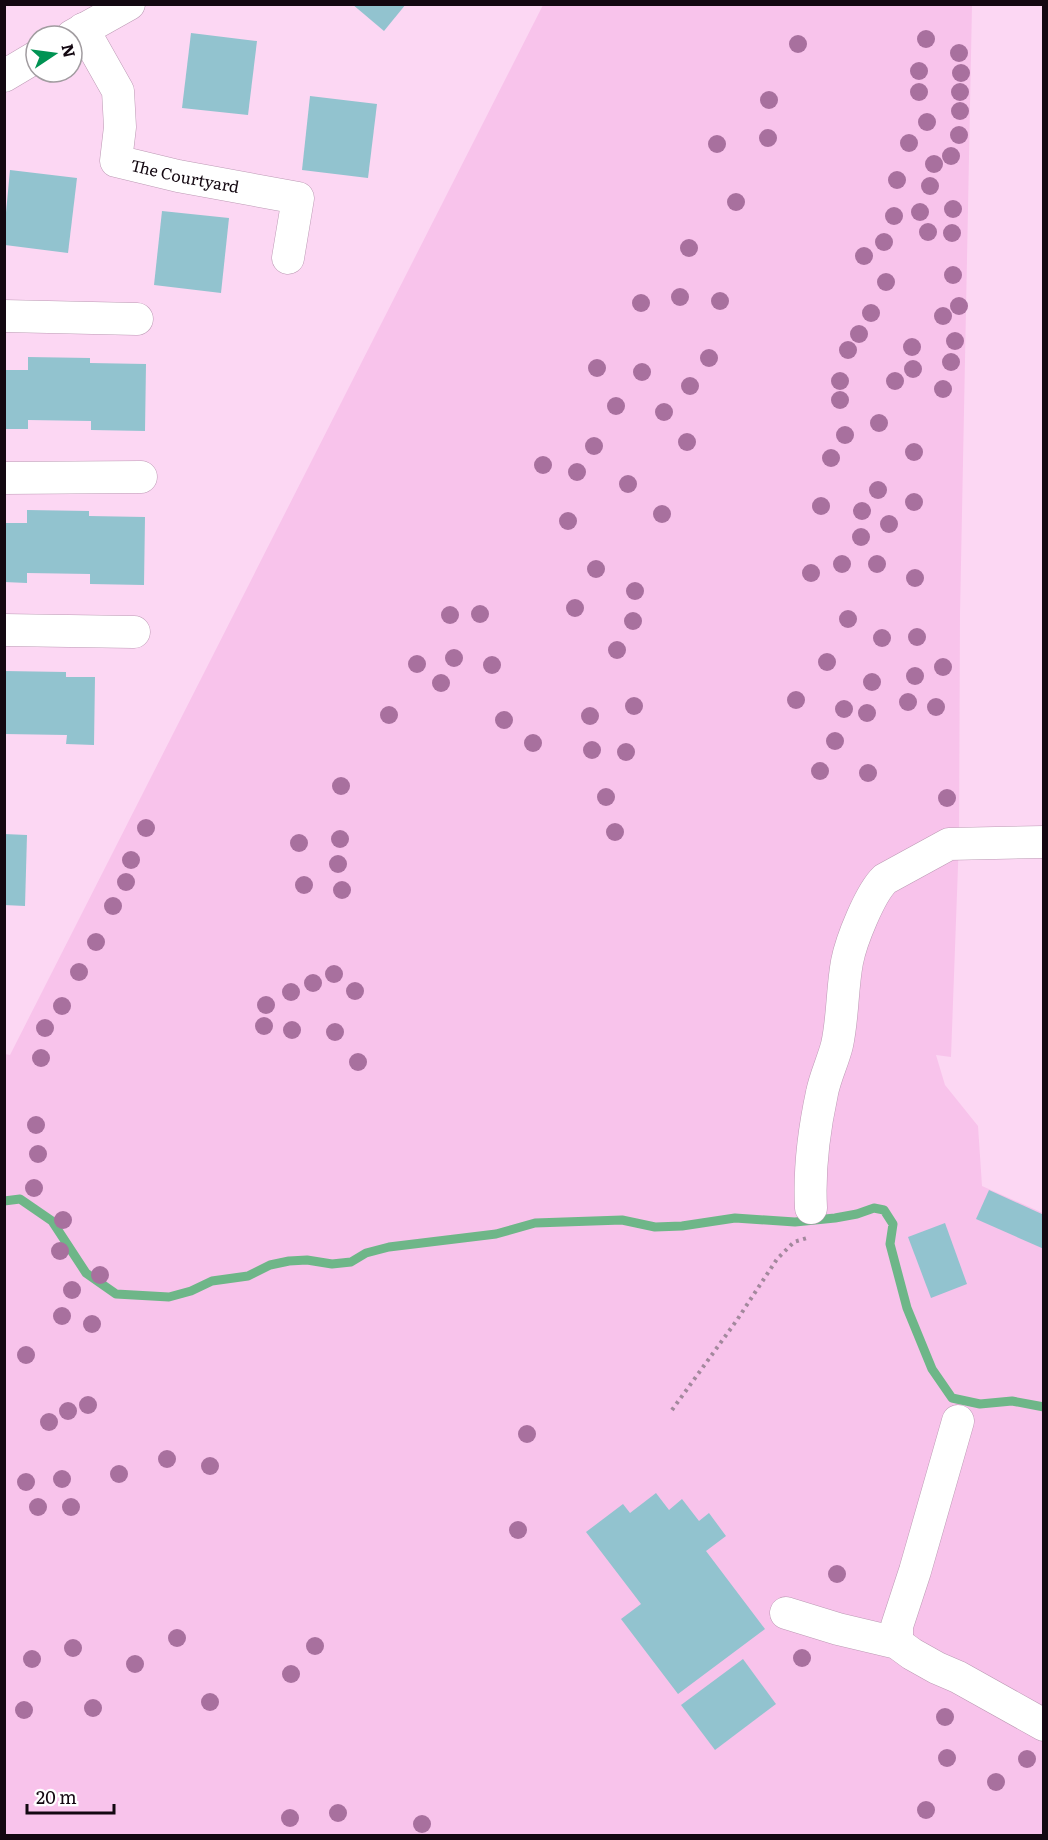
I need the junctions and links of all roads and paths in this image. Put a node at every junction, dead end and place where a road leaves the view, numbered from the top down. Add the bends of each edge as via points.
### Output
1 (129, 4) edge
2 (84, 29) edge
3 (84, 43) edge
4 (24, 64) edge
5 (4, 76) edge
6 (288, 258) dead end
7 (4, 316) edge
8 (137, 319) dead end
9 (141, 477) dead end
10 (4, 478) edge
11 (4, 630) edge
12 (134, 632) dead end
13 (1044, 842) edge
14 (811, 1222) joint
15 (672, 1410) dead end
16 (958, 1421) dead end
17 (786, 1613) dead end
18 (897, 1643) junction
19 (1044, 1725) edge

1 - 2 street
3 - 6 street, The Courtyard via 118,91 120,127 116,161 298,198
4 - 5 street
7 - 8 street
9 - 10 street
11 - 12 street
13 - 14 street via 949,844 876,887 847,960 837,1044 820,1102 810,1184
14 - 15 path via 777,1259
16 - 18 street via 897,1626
17 - 18 street
18 - 19 street

